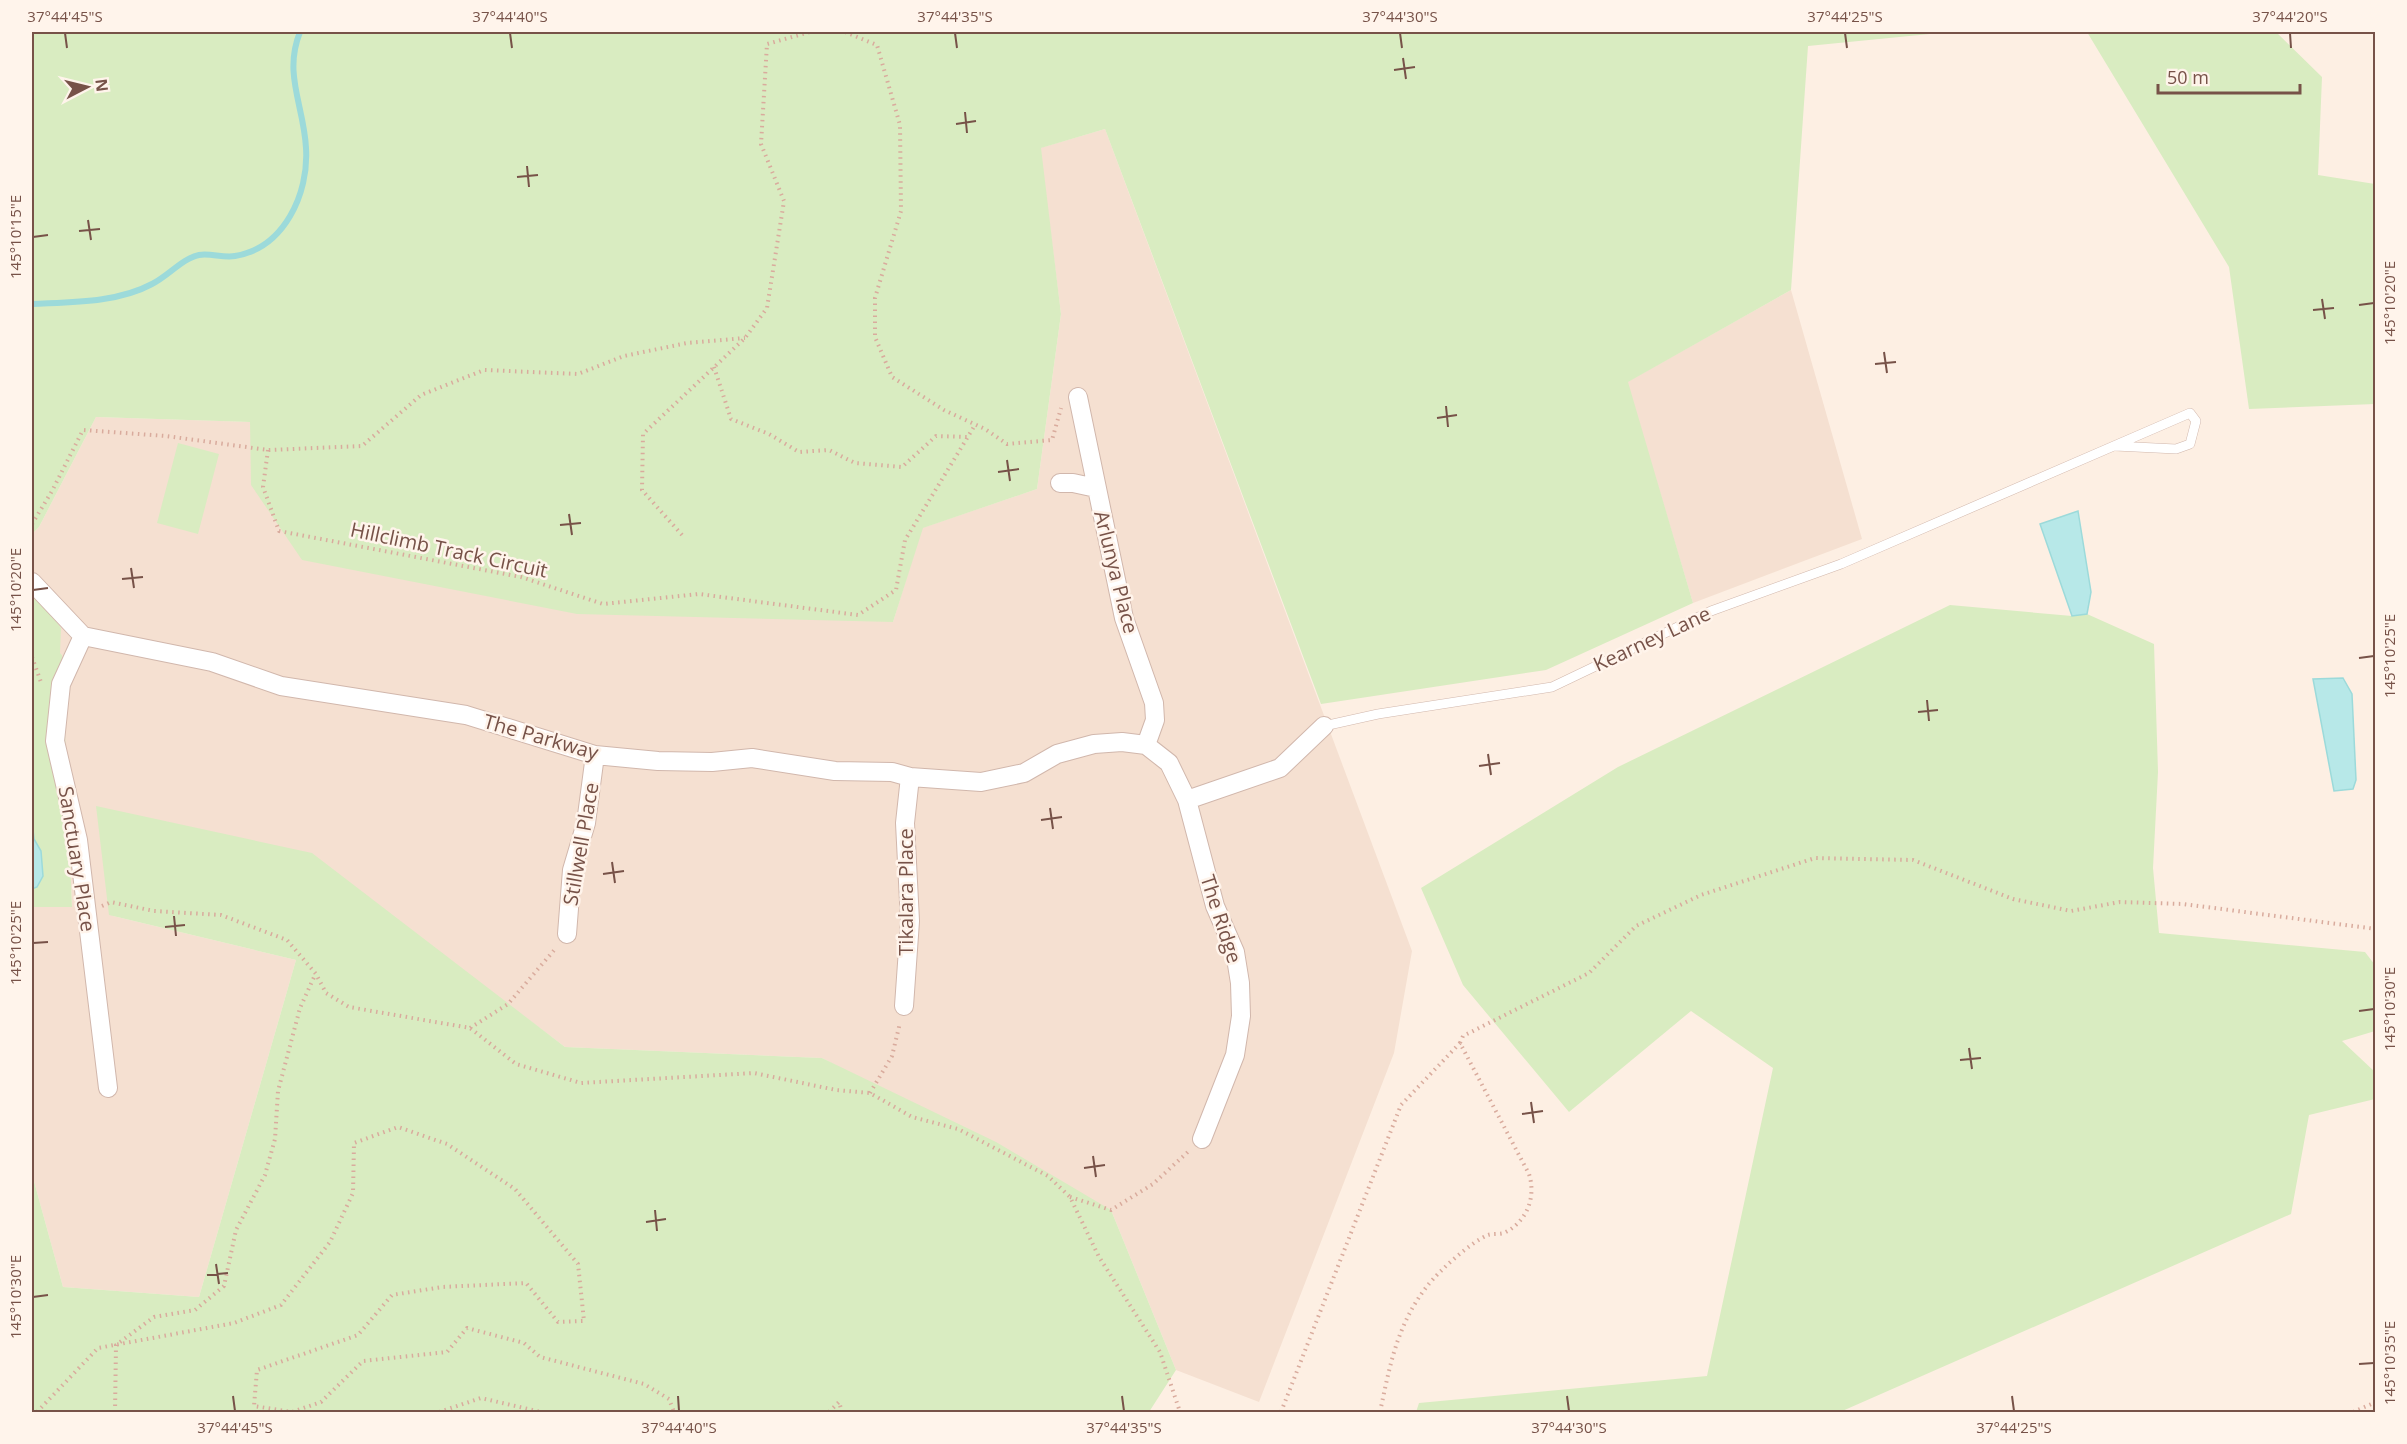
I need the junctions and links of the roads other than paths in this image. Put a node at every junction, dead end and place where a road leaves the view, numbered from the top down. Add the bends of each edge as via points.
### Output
1 (1078, 397) road end
2 (2115, 446) junction
3 (1060, 483) dead end
4 (1096, 488) junction
5 (32, 582) edge
6 (83, 636) junction
7 (1324, 726) joint
8 (1146, 745) junction
9 (596, 755) junction
10 (909, 777) junction
11 (1187, 800) junction
12 (567, 933) road end
13 (904, 1006) road end
14 (108, 1088) dead end
15 (1202, 1139) road end

1 - 4 street, Arlunya Place
2 - 2 lane, Kearney Lane via 2176,449 2190,444 2196,421 2190,413
2 - 7 lane, Kearney Lane via 1841,564 1711,610 1552,687
3 - 4 street
4 - 8 street, Arlunya Place via 1124,618 1154,703 1155,720
5 - 6 street
6 - 9 street, The Parkway via 213,662 291,688 466,715
6 - 14 street, Sanctuary Place via 62,684 55,741 78,840
7 - 11 street, Kearney Lane via 1280,768
8 - 10 street, The Parkway via 1094,744 1057,754 1024,773 981,782
8 - 11 street, The Ridge via 1168,763
9 - 10 street, The Parkway via 669,761 752,759 836,771 892,772
9 - 12 street, Stillwell Place via 586,823 572,870
10 - 13 street, Tikalara Place via 905,823 909,921
11 - 15 street, The Ridge via 1215,906 1235,952 1240,983 1241,1016 1235,1054

